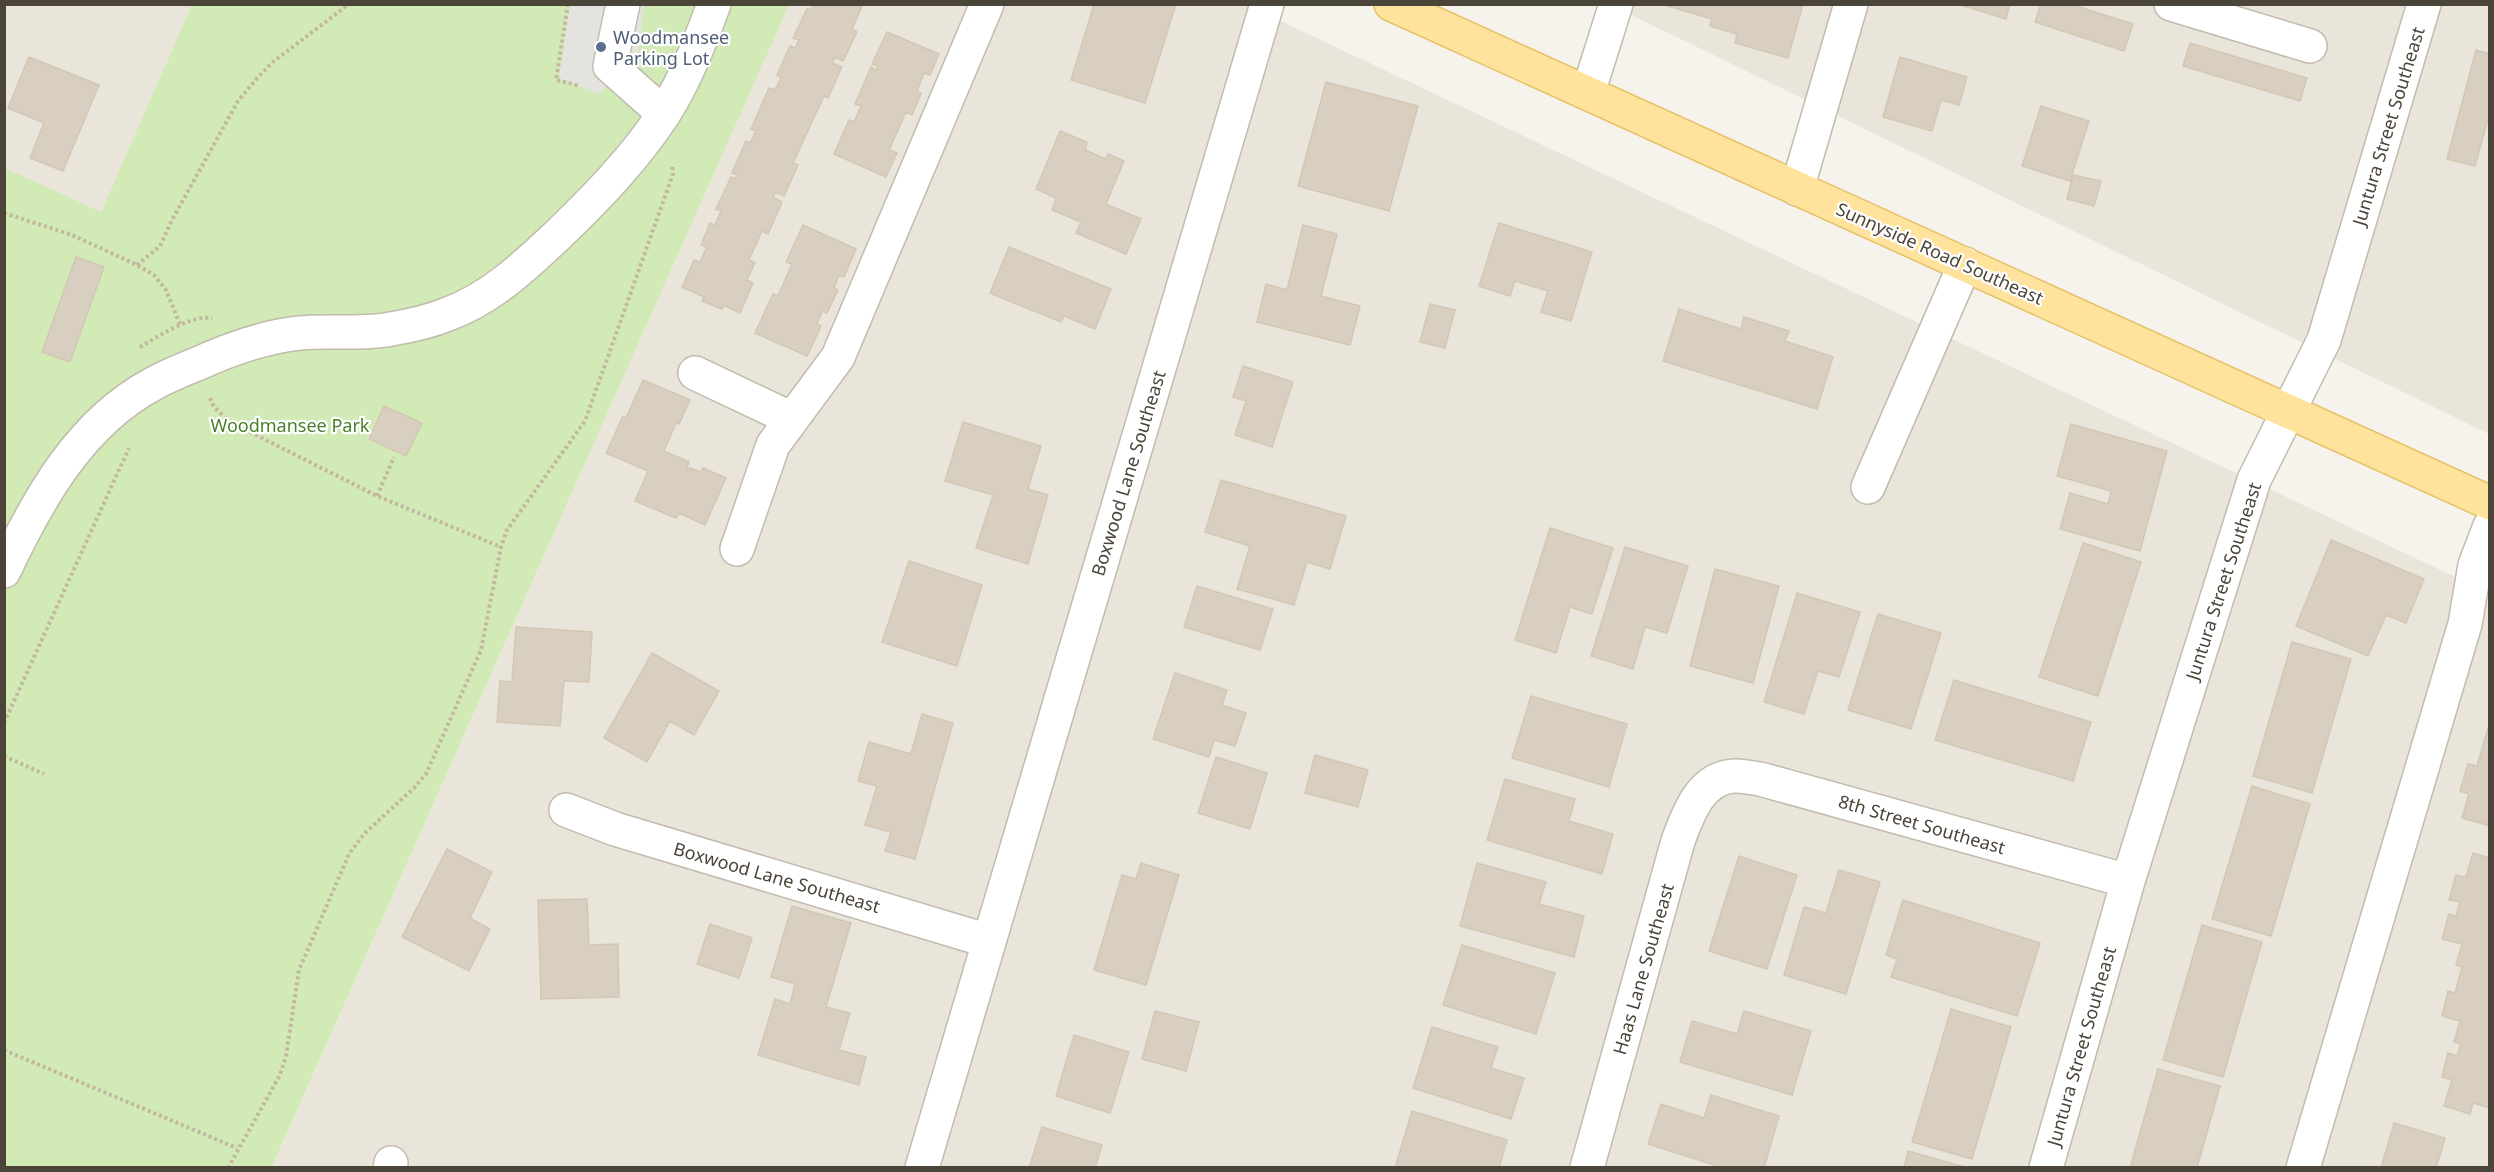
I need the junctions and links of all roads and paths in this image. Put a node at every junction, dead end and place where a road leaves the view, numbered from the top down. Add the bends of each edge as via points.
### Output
1 (349, 4) edge
2 (568, 4) edge
3 (623, 4) edge
4 (714, 4) edge
5 (987, 4) edge
6 (1267, 4) edge
7 (1391, 4) edge
8 (1616, 4) edge
9 (1851, 4) edge
10 (2171, 4) edge
11 (2424, 4) edge
12 (2310, 46) dead end
13 (588, 89) dead end
14 (1588, 93) junction
15 (664, 114) junction
16 (671, 155) dead end
17 (1797, 189) junction
18 (4, 213) edge
19 (1965, 264) junction
20 (137, 265) junction
21 (217, 319) dead end
22 (180, 326) junction
23 (134, 351) dead end
24 (695, 373) dead end
25 (201, 377) junction
26 (2287, 411) junction
27 (792, 419) junction
28 (132, 441) dead end
29 (394, 457) dead end
30 (1868, 487) dead end
31 (377, 496) junction
32 (2490, 503) edge
33 (2490, 526) edge
34 (501, 547) junction
35 (737, 549) dead end
36 (4, 571) edge
37 (2477, 628) edge
38 (4, 723) edge
39 (4, 756) edge
40 (44, 774) dead end
41 (1715, 780) joint
42 (566, 810) dead end
43 (2128, 881) junction
44 (989, 941) junction
45 (4, 1050) edge
46 (237, 1148) junction
47 (228, 1167) edge
48 (922, 1167) edge
49 (1587, 1167) edge
50 (2046, 1167) edge
51 (2303, 1167) edge

1 - 20 path via 273,62 238,101 160,246
2 - 13 path via 556,80
3 - 15 street via 610,66
4 - 15 street via 700,43
5 - 27 street via 838,357
6 - 44 street, Boxwood Lane Southeast
7 - 14 main road, Sunnyside Road Southeast
8 - 14 street
9 - 17 street
10 - 12 street
11 - 26 street, Juntura Street Southeast via 2324,340
14 - 17 main road, Sunnyside Road Southeast
15 - 25 street via 617,176 522,268 480,299 447,315 391,330 298,333 233,348
16 - 34 path via 672,174 585,421 507,530
17 - 19 main road, Sunnyside Road Southeast
18 - 20 path via 72,235
19 - 26 main road, Sunnyside Road Southeast
19 - 30 street
20 - 22 path via 154,275 166,290
21 - 22 path via 200,316
22 - 23 path
22 - 25 path
24 - 27 street
25 - 31 path via 214,407 230,422
25 - 36 street via 152,384 98,426 47,488
26 - 32 main road, Sunnyside Road Southeast
26 - 43 street, Juntura Street Southeast via 2254,480
27 - 35 street via 773,445
28 - 38 path
29 - 31 path
31 - 34 path
33 - 37 street via 2475,565
34 - 46 path via 476,663 426,774 364,834 349,855 299,970 280,1075
37 - 51 street
39 - 40 path
41 - 43 street, 8th Street Southeast via 1736,776 1760,779
41 - 49 street, Haas Lane Southeast via 1691,806 1678,841
42 - 44 street, Boxwood Lane Southeast via 615,829
43 - 50 street, Juntura Street Southeast
44 - 48 street, Boxwood Lane Southeast
45 - 46 path
46 - 47 path

